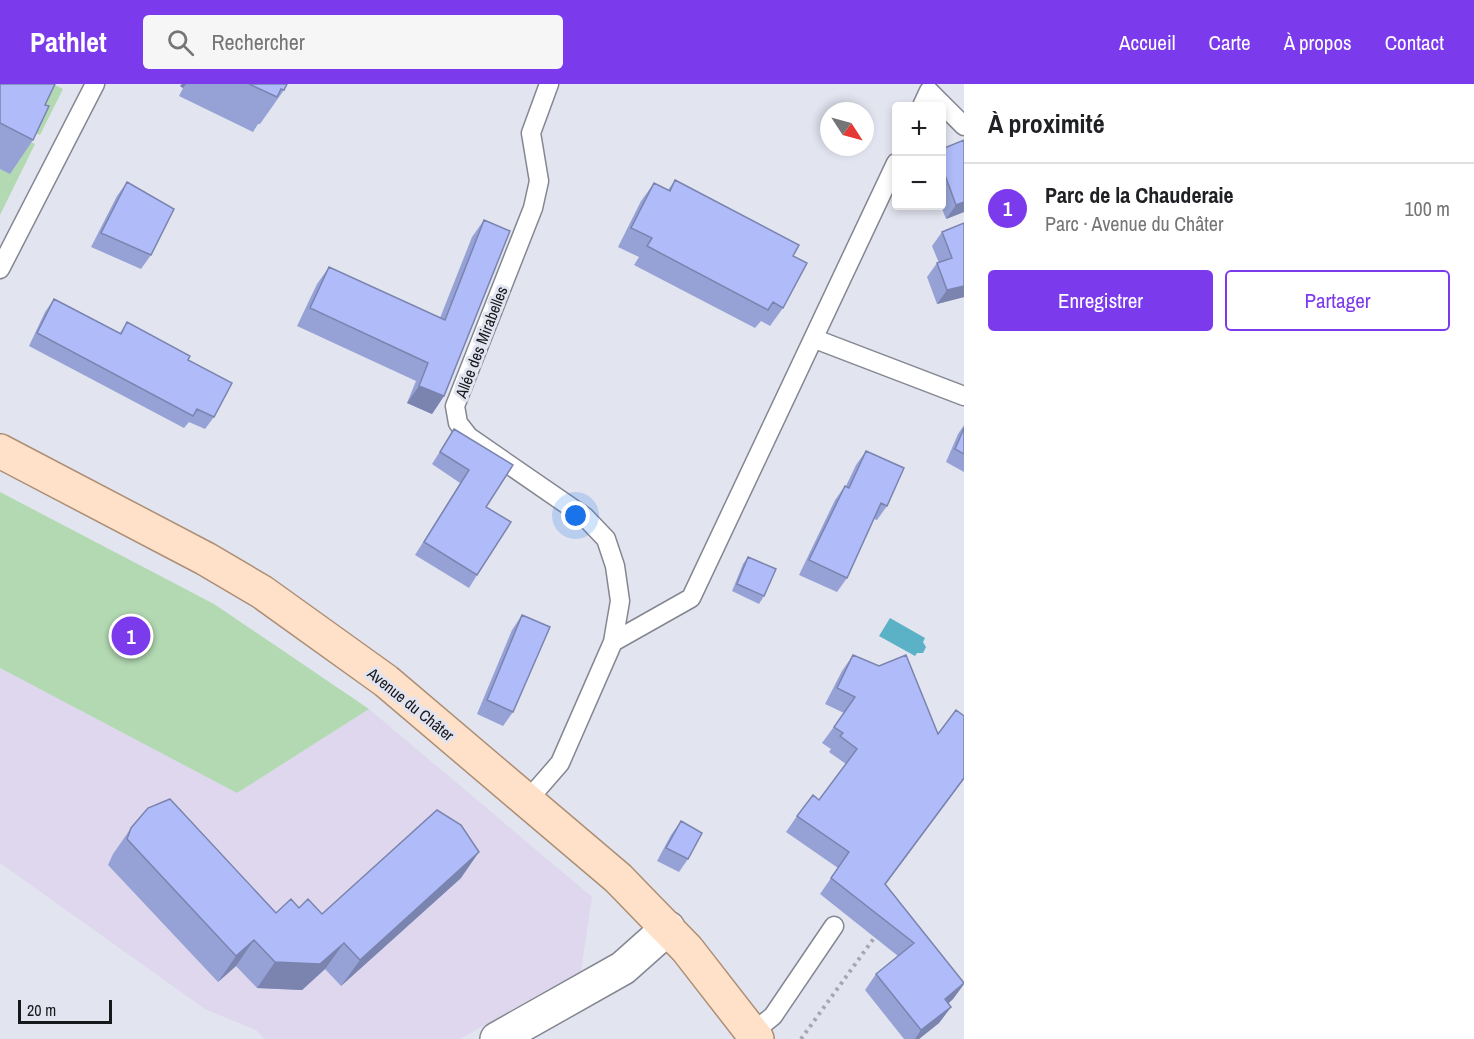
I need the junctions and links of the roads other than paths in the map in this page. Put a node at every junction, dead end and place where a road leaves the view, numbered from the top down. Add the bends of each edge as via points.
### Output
1 (95, 84) edge
2 (549, 84) edge
3 (924, 102) edge
4 (941, 102) edge
5 (946, 107) edge
6 (964, 126) edge
7 (892, 174) edge
8 (0, 269) edge
9 (815, 339) junction
10 (964, 396) edge
11 (0, 451) edge
12 (613, 642) junction
13 (527, 801) junction
14 (834, 926) dead end
15 (668, 928) junction
16 (755, 1036) edge
17 (497, 1039) edge

1 - 8 lane
2 - 12 lane, Allée des Mirabelles via 531,133 539,181 533,208 455,406 458,423 469,437 585,517 606,539 620,601
3 - 4 lane via 930,91
5 - 6 lane
7 - 9 lane
9 - 10 lane
9 - 12 lane via 691,598
11 - 13 main road, Avenue du Châter via 262,592 386,681
12 - 13 lane, Allée des Mirabelles via 560,762
13 - 15 main road, Avenue du Châter via 618,878
14 - 16 lane
15 - 16 main road, Avenue du Châter
15 - 17 street via 623,968

